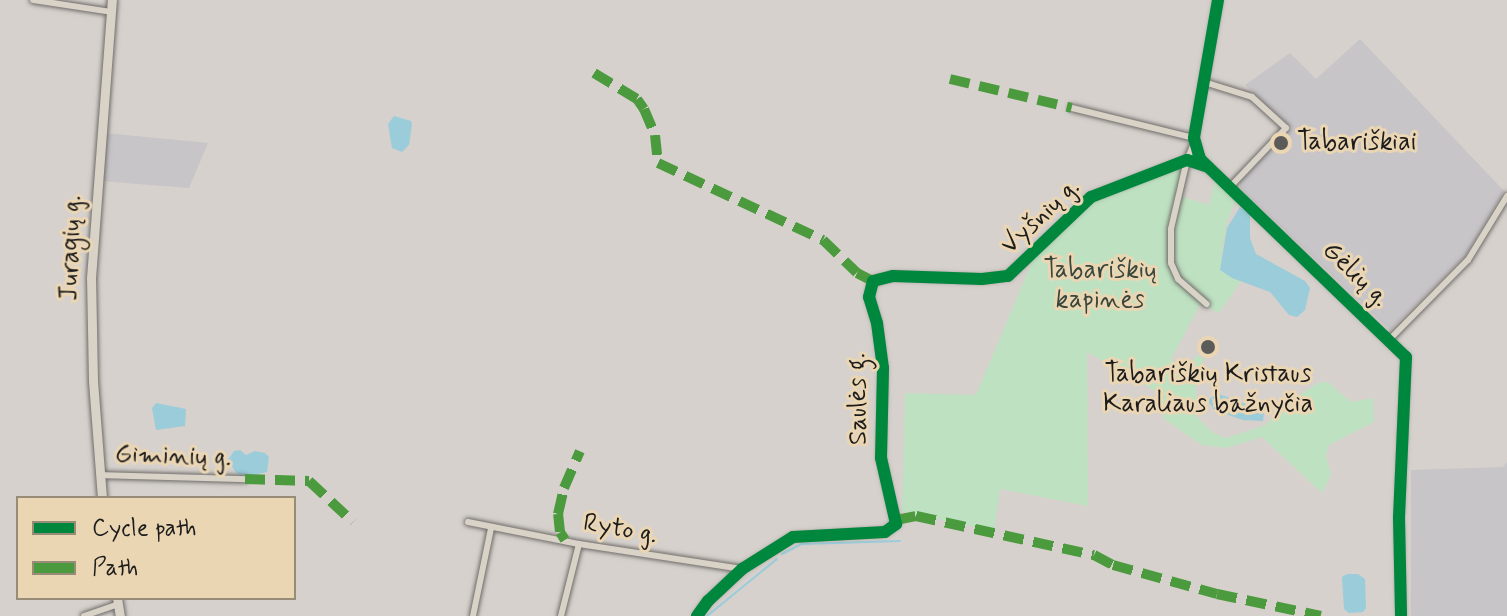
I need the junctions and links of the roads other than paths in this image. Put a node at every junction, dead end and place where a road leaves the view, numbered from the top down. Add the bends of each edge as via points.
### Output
1 (33, 0) edge
2 (112, 0) edge
3 (1218, 0) edge
4 (111, 12) junction
5 (1204, 82) junction
6 (1072, 108) dead end
7 (1194, 141) junction
8 (1187, 160) junction
9 (1208, 167) junction
10 (1230, 187) junction
11 (1507, 196) edge
12 (873, 281) joint
13 (1207, 304) dead end
14 (1390, 339) junction
15 (100, 475) junction
16 (245, 479) dead end
17 (102, 496) edge
18 (468, 522) dead end
19 (491, 528) junction
20 (579, 544) junction
21 (742, 569) junction
22 (117, 601) edge
23 (84, 616) edge
24 (120, 616) edge
25 (473, 616) edge
26 (561, 616) edge
27 (697, 616) edge
28 (1401, 616) edge

1 - 4 street
2 - 4 main road, Juragių g.
3 - 5 street
4 - 15 main road, Juragių g. via 92,253 92,366
5 - 7 street
5 - 10 street via 1252,97 1286,128
6 - 7 street
7 - 8 street
7 - 9 street, Gėlių g.
8 - 9 street
8 - 12 street, Vyšnių g. via 1091,197 1008,276 893,276
8 - 13 street via 1171,229 1172,268
9 - 10 street, Gėlių g.
10 - 14 street, Gėlių g.
11 - 14 street via 1468,260
12 - 21 street, Saulės g. via 869,297 883,368 881,458 896,524 885,532 793,537
14 - 28 street, Gėlių g. via 1408,366 1399,518
15 - 16 street, Giminių g.
15 - 17 main road, Juragių g.
18 - 19 street, Ryto g.
19 - 20 street, Ryto g.
19 - 25 street
20 - 21 street, Ryto g.
20 - 26 street
21 - 27 street, Saulės g.
22 - 23 street
22 - 24 main road

